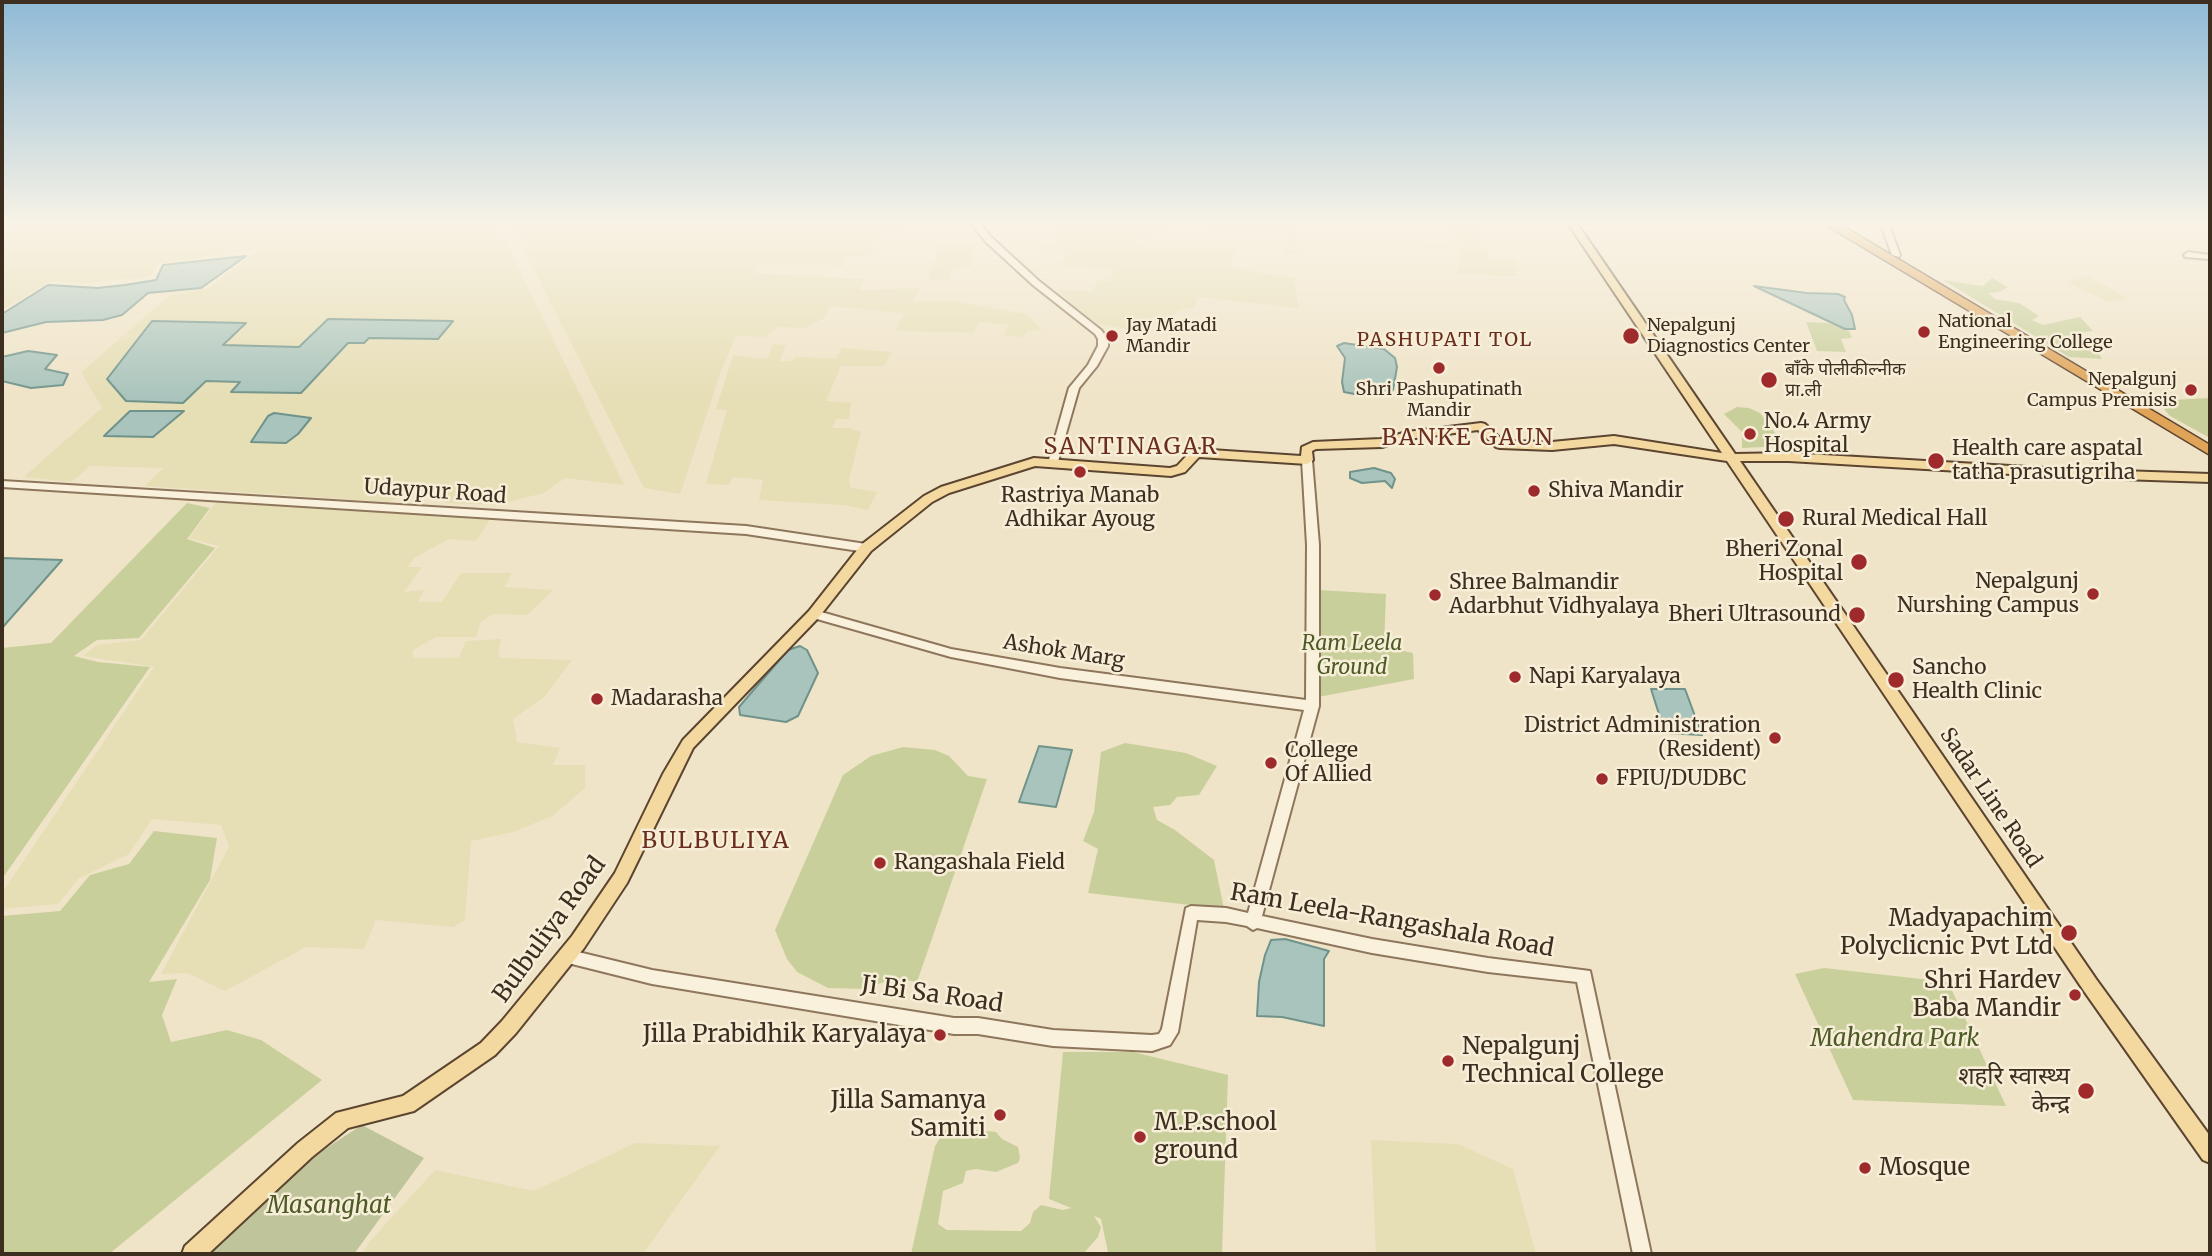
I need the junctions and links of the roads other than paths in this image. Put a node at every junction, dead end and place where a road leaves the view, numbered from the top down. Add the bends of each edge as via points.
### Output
1 (1033, 281) edge
2 (1611, 281) edge
3 (1925, 281) edge
4 (1939, 281) edge
5 (2210, 441) edge
6 (2210, 451) edge
7 (1731, 458) junction
8 (1307, 460) junction
9 (1053, 463) junction
10 (2210, 478) edge
11 (2, 484) edge
12 (866, 548) junction
13 (814, 614) junction
14 (1312, 706) junction
15 (1191, 913) joint
16 (1253, 923) junction
17 (566, 956) junction
18 (1584, 976) joint
19 (2210, 1153) edge
20 (193, 1254) edge
21 (1642, 1254) edge

1 - 9 street via 1103,339 1092,366 1074,388
2 - 7 main road, Sadar Line Road
3 - 6 highway
4 - 5 highway
7 - 8 main road via 1614,440 1552,446 1500,444 1481,426 1382,443 1313,446 1306,450
7 - 10 main road
7 - 19 main road, Sadar Line Road
8 - 9 main road, Bulbuliya Road via 1196,453 1181,470 1171,472
8 - 14 street via 1313,545
9 - 12 main road, Bulbuliya Road via 1034,462 945,490
11 - 12 street, Udaypur Road via 746,530
12 - 13 main road, Bulbuliya Road
13 - 14 street, Ashok Marg via 951,653 1049,671
13 - 17 main road, Bulbuliya Road via 688,744 621,878
14 - 16 street
15 - 16 street, Ram Leela-Rangashala Road via 1226,915
15 - 17 street, Ji Bi Sa Road via 1170,1032 1164,1040 1152,1043 954,1026 652,977
16 - 18 street, Ram Leela-Rangashala Road via 1488,965
17 - 20 main road, Bulbuliya Road via 488,1049 407,1104 343,1120
18 - 21 street

